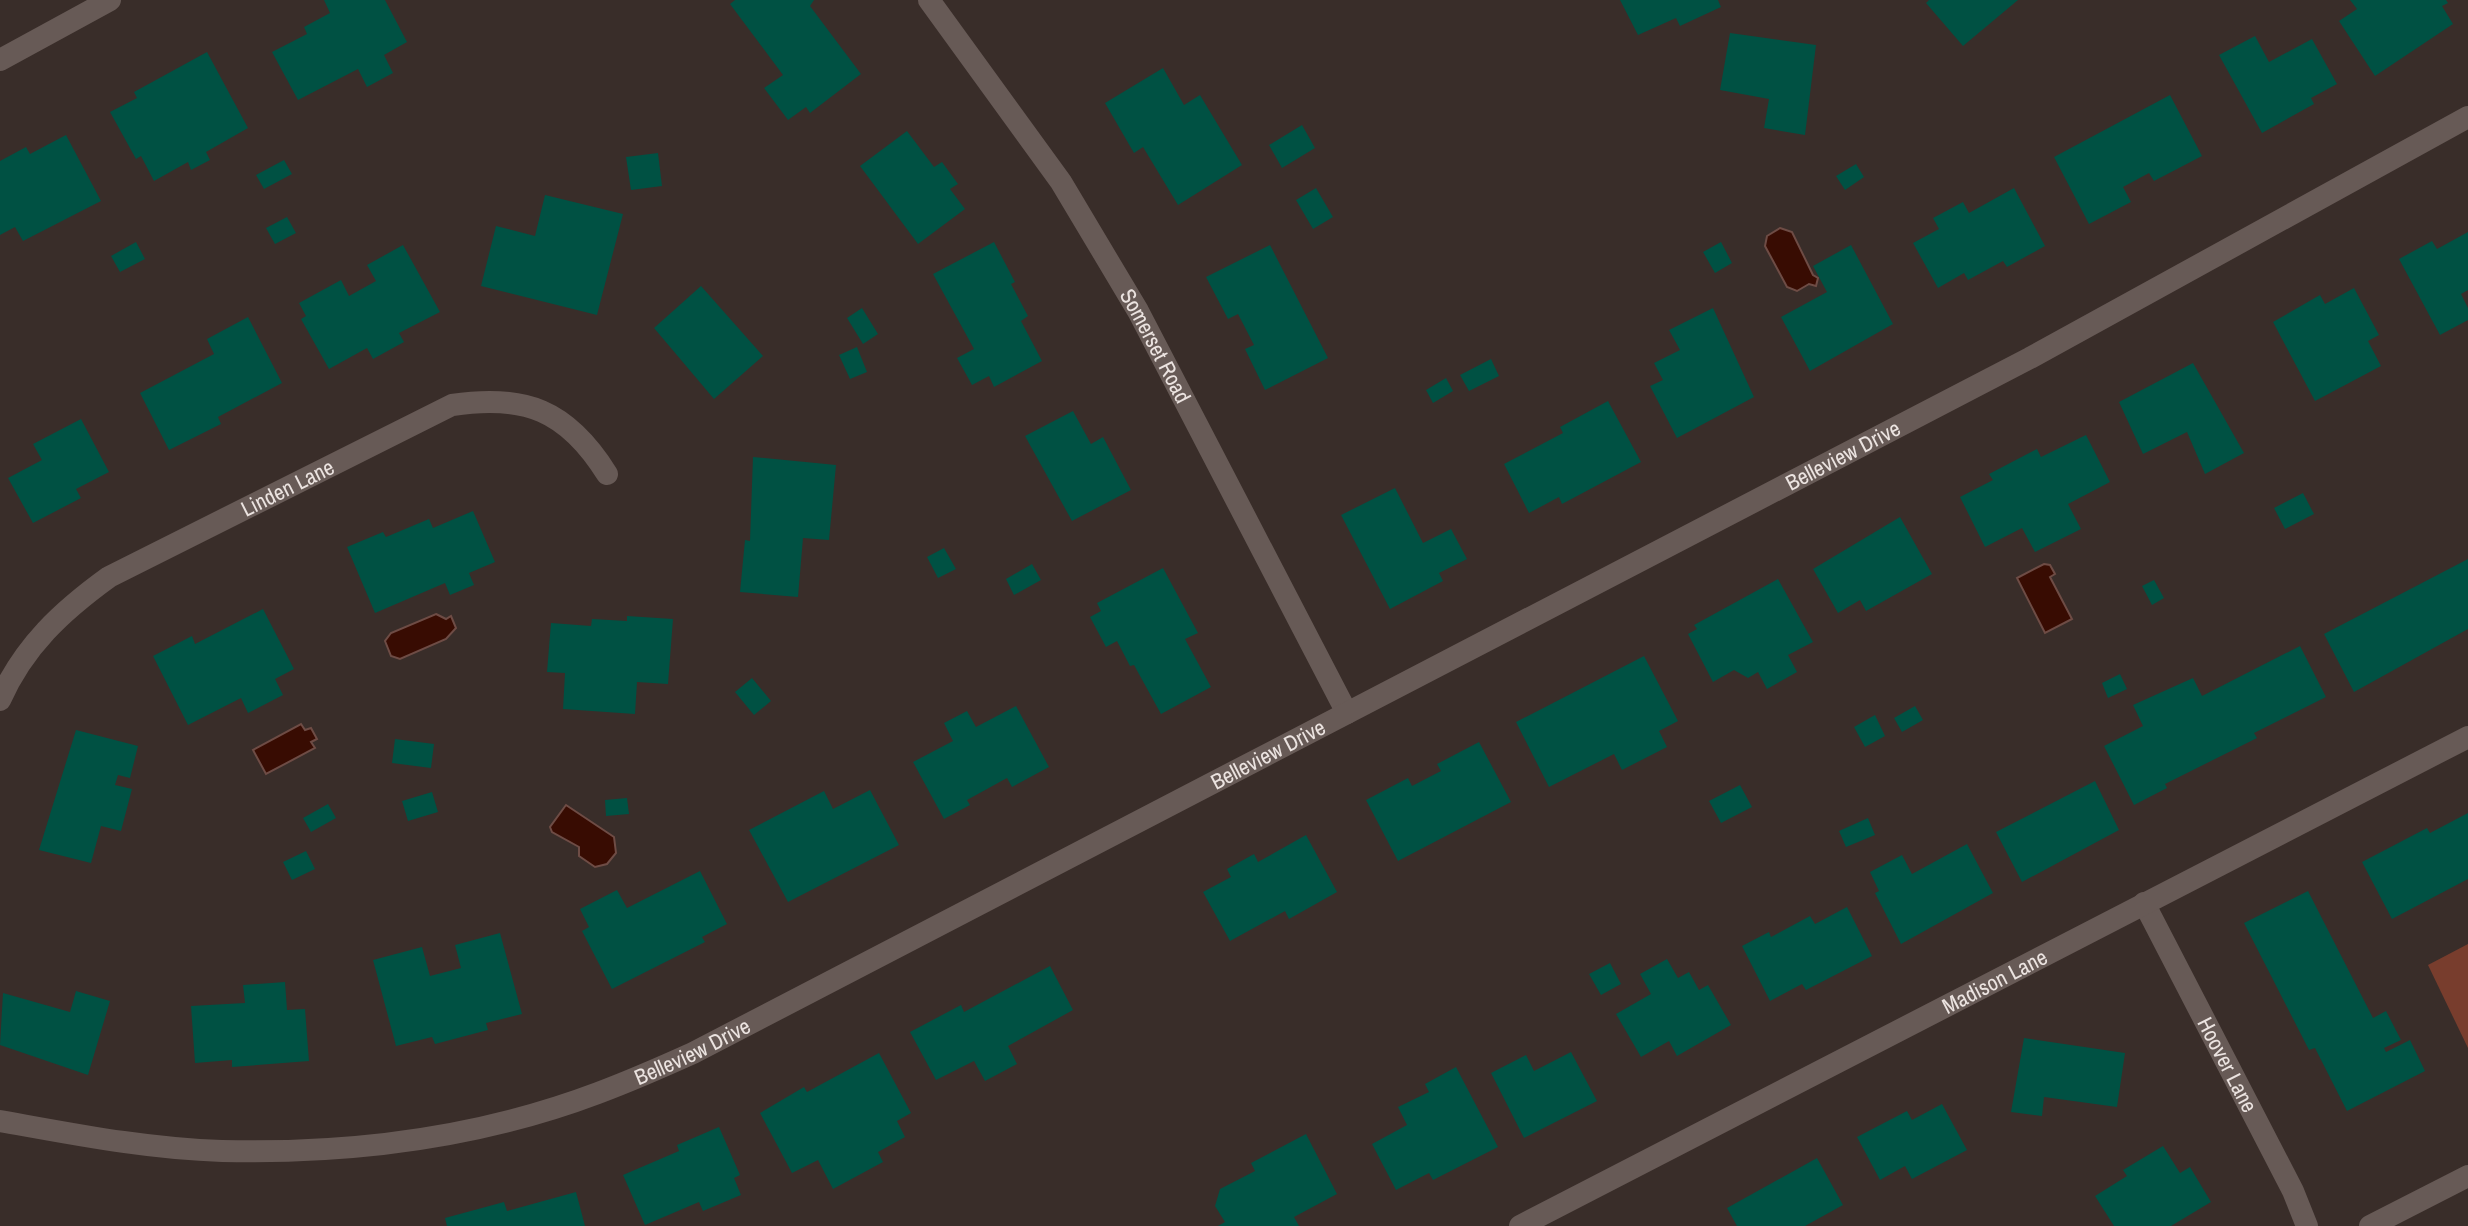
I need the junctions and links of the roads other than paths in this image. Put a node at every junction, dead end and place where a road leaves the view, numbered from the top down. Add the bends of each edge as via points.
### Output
1 (110, 0) edge
2 (929, 0) edge
3 (0, 60) edge
4 (2468, 117) edge
5 (607, 474) dead end
6 (0, 700) edge
7 (1347, 713) junction
8 (2468, 737) edge
9 (2144, 903) junction
10 (0, 1121) edge
11 (2468, 1176) edge
12 (1545, 1220) edge
13 (1520, 1226) edge
14 (2307, 1226) edge
15 (2370, 1226) edge

1 - 3 street
2 - 7 street, Somerset Road via 1061,182 1138,311
4 - 7 street, Belleview Drive via 2030,358
5 - 6 street, Linden Lane via 590,447 564,423 531,406 491,399 452,405 109,577 65,608 35,641
7 - 10 street, Belleview Drive via 693,1053 583,1098 497,1124 324,1150 220,1151 116,1141
8 - 9 street, Madison Lane
9 - 12 street, Madison Lane
9 - 14 street, Hoover Lane
11 - 15 street
12 - 13 street, Madison Lane

